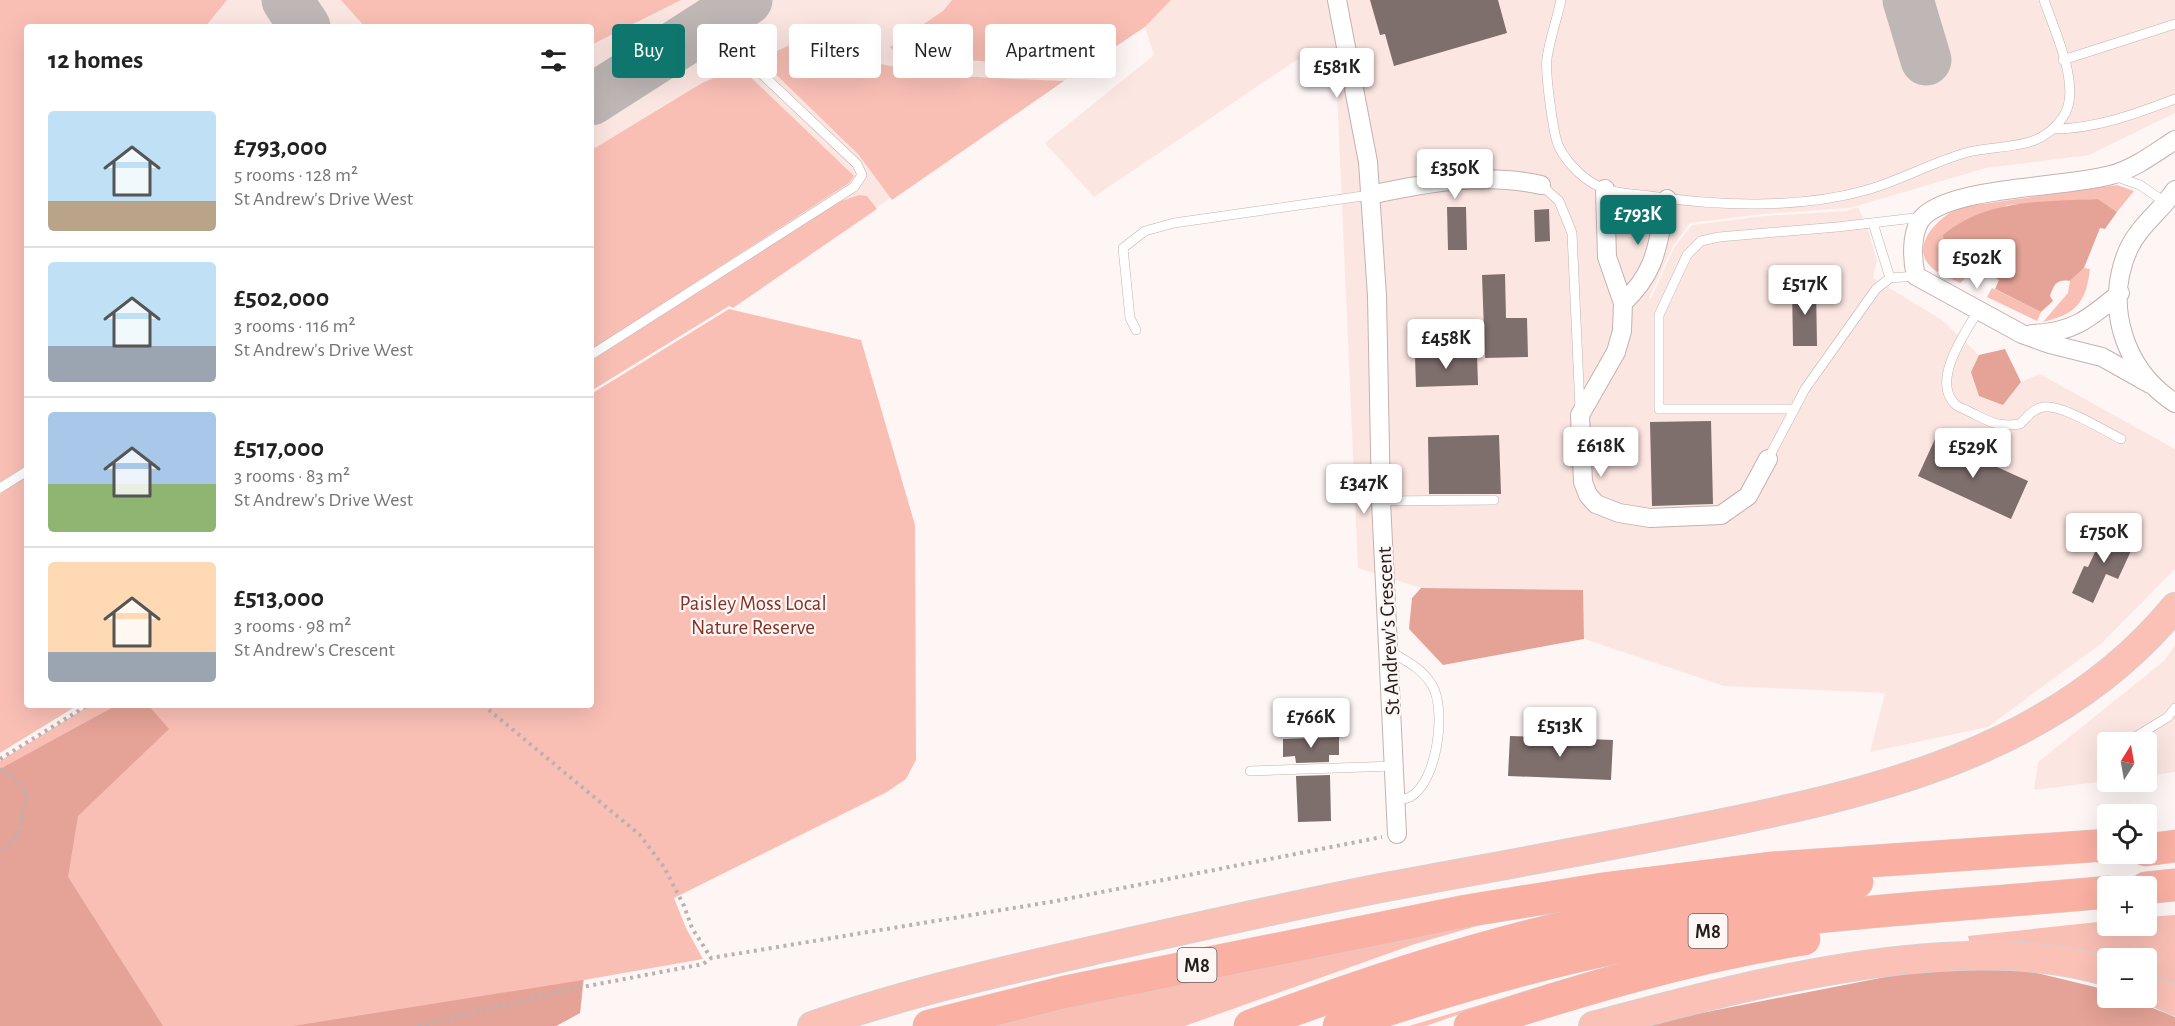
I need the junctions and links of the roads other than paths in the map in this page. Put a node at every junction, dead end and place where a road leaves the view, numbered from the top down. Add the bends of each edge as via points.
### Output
1 (1337, 0) edge
2 (1561, 0) edge
3 (2044, 0) edge
4 (2175, 24) edge
5 (2063, 60) junction
6 (766, 78) edge
7 (2175, 99) edge
8 (2053, 129) junction
9 (2175, 141) edge
10 (2112, 175) junction
11 (1541, 185) joint
12 (1605, 189) junction
13 (1370, 195) junction
14 (1666, 198) junction
15 (2172, 198) edge
16 (1923, 217) junction
17 (1873, 223) junction
18 (1916, 276) junction
19 (1890, 278) junction
20 (2120, 293) junction
21 (1623, 303) junction
22 (1978, 311) junction
23 (1136, 330) dead end
24 (2022, 334) junction
25 (594, 354) edge
26 (2150, 384) junction
27 (2175, 404) edge
28 (1793, 409) junction
29 (1580, 415) junction
30 (2121, 439) dead end
31 (1768, 459) joint
32 (24, 473) edge
33 (0, 488) edge
34 (1494, 500) dead end
35 (1381, 501) junction
36 (2175, 607) edge
37 (1389, 651) junction
38 (2175, 708) edge
39 (2143, 732) edge
40 (1395, 766) junction
41 (1250, 771) dead end
42 (1396, 800) junction
43 (1397, 834) road end
44 (2175, 840) edge
45 (2157, 841) edge
46 (2097, 846) edge
47 (2175, 846) edge
48 (2157, 848) edge
49 (2097, 856) edge
50 (2175, 885) edge
51 (2157, 887) edge
52 (2097, 893) edge
53 (2097, 970) edge
54 (2157, 992) edge
55 (2175, 1000) edge
56 (812, 1026) edge
57 (929, 1026) edge
58 (1250, 1026) edge
59 (1339, 1026) edge
60 (1470, 1026) edge
61 (1593, 1026) edge

1 - 13 street, St Andrew's Crescent via 1368,162
2 - 12 lane via 1547,60 1558,145 1586,178
3 - 5 lane
4 - 5 lane
5 - 8 lane via 2070,76 2071,96 2065,116
6 - 25 lane via 857,164 862,175 854,187
7 - 8 lane via 2079,129
8 - 14 lane via 2020,147 1965,153 1895,182 1828,199 1721,204
9 - 10 street
10 - 15 lane
10 - 16 street via 1949,201
11 - 13 street via 1514,178 1485,179 1410,186
11 - 29 lane via 1559,201 1572,233
12 - 14 lane
12 - 21 street via 1607,257
13 - 23 lane via 1174,223 1145,231 1123,248 1130,318
13 - 35 street, St Andrew's Crescent via 1377,296
14 - 21 street via 1651,269
15 - 20 street via 2140,230 2129,248
16 - 17 lane
16 - 18 street via 1915,238
17 - 19 lane
17 - 28 lane via 1701,241 1687,255 1659,315 1659,409
18 - 19 lane
18 - 22 street
19 - 28 lane via 1876,289
20 - 24 street via 2076,327 2055,333
20 - 26 street via 2120,321 2126,343 2133,361
21 - 29 street via 1616,352
22 - 24 street
22 - 30 lane via 1953,355 1947,375 1947,388 1955,404 2000,426 2020,424 2030,413 2042,408 2056,408
24 - 26 street via 2103,357
26 - 27 street
28 - 31 lane
29 - 31 street via 1583,482 1588,495 1596,504 1619,513 1650,518 1721,515 1748,496
32 - 33 lane
34 - 35 lane
35 - 37 street, St Andrew's Crescent
36 - 56 highway via 2118,667 2037,723 1949,764 1889,783 1770,814 1186,929 942,987
37 - 40 street, St Andrew's Crescent
37 - 42 lane via 1421,669 1434,687 1440,726 1430,768 1419,789 1410,797
38 - 39 lane
40 - 41 lane
40 - 42 street, St Andrew's Crescent
42 - 43 street, St Andrew's Crescent
44 - 45 highway
46 - 57 highway, M8 via 1771,868 1612,887 1466,911 1065,992
47 - 48 highway
49 - 58 highway, M8 via 1712,900 1566,927 1378,979
50 - 51 highway
52 - 59 highway, M8 via 1772,923 1632,944 1468,984
52 - 60 highway, M8 via 1775,943 1605,984
53 - 61 highway via 2007,956 1903,961 1722,993
54 - 55 highway

